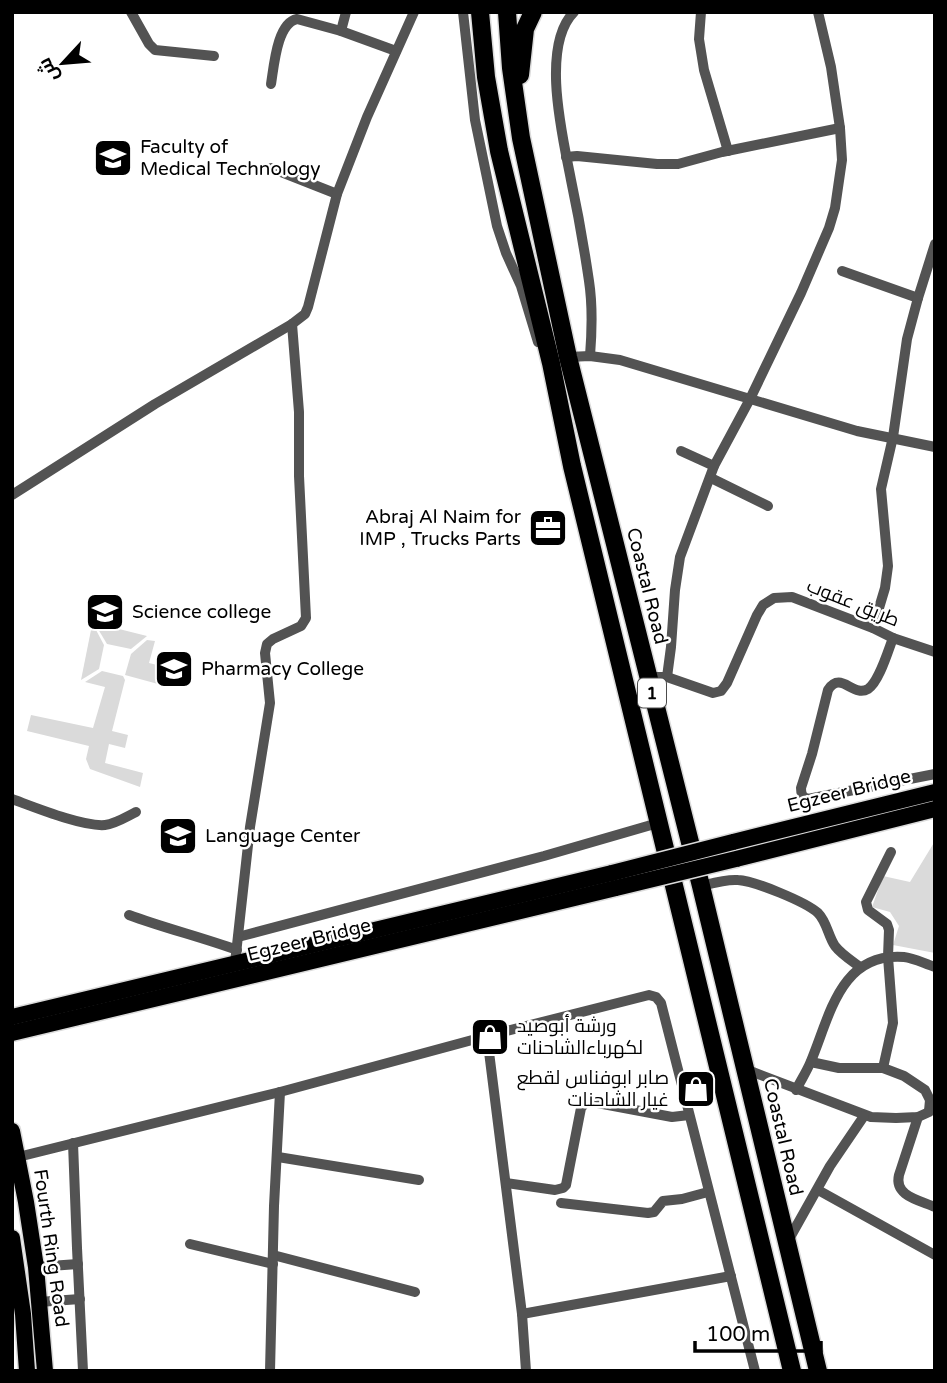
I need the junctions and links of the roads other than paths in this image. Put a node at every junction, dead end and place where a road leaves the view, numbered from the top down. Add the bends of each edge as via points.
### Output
1 (131, 12) edge
2 (346, 12) edge
3 (414, 12) edge
4 (463, 12) edge
5 (480, 12) edge
6 (507, 12) edge
7 (533, 12) edge
8 (574, 12) edge
9 (701, 12) edge
10 (818, 12) edge
11 (295, 15) edge
12 (341, 31) junction
13 (396, 51) junction
14 (214, 56) dead end
15 (271, 84) dead end
16 (840, 128) junction
17 (521, 138) junction
18 (728, 151) junction
19 (566, 157) junction
20 (271, 168) dead end
21 (337, 194) junction
22 (935, 244) edge
23 (842, 271) dead end
24 (918, 298) junction
25 (292, 324) junction
26 (590, 356) junction
27 (568, 357) junction
28 (551, 363) junction
29 (750, 399) junction
30 (893, 437) junction
31 (935, 447) edge
32 (681, 451) dead end
33 (714, 466) junction
34 (711, 478) junction
35 (12, 495) edge
36 (768, 506) dead end
37 (873, 628) junction
38 (893, 638) junction
39 (935, 652) edge
40 (648, 677) junction
41 (667, 677) junction
42 (935, 774) edge
43 (935, 792) edge
44 (12, 799) edge
45 (935, 809) edge
46 (136, 812) dead end
47 (658, 822) junction
48 (735, 850) junction
49 (891, 852) dead end
50 (615, 880) junction
51 (701, 886) junction
52 (129, 915) dead end
53 (238, 937) junction
54 (236, 957) junction
55 (888, 957) junction
56 (860, 967) junction
57 (935, 967) edge
58 (12, 1012) edge
59 (12, 1017) edge
60 (44, 1018) junction
61 (12, 1033) edge
62 (487, 1036) junction
63 (12, 1046) edge
64 (811, 1062) junction
65 (883, 1068) junction
66 (745, 1069) junction
67 (796, 1090) junction
68 (280, 1092) junction
69 (933, 1110) edge
70 (689, 1115) junction
71 (864, 1116) junction
72 (918, 1117) junction
73 (12, 1131) edge
74 (73, 1143) junction
75 (18, 1157) junction
76 (278, 1157) junction
77 (419, 1180) dead end
78 (506, 1183) junction
79 (818, 1189) junction
80 (708, 1192) junction
81 (561, 1203) dead end
82 (935, 1207) edge
83 (12, 1238) edge
84 (190, 1244) dead end
85 (787, 1244) junction
86 (935, 1255) edge
87 (273, 1259) junction
88 (78, 1264) junction
89 (36, 1267) junction
90 (731, 1276) junction
91 (415, 1292) dead end
92 (80, 1299) junction
93 (39, 1302) junction
94 (522, 1314) junction
95 (27, 1371) edge
96 (45, 1371) edge
97 (83, 1371) edge
98 (270, 1371) edge
99 (526, 1371) edge
100 (755, 1371) edge
101 (792, 1371) edge
102 (818, 1371) edge

1 - 14 street via 155,50
2 - 12 street
3 - 13 street
4 - 28 street via 475,120 497,226 535,335
5 - 28 highway via 499,151
6 - 17 highway, Coastal Road / 1
7 - 17 highway via 525,29 520,74
8 - 19 street via 558,48 558,108
9 - 18 street via 704,70
10 - 16 street
11 - 12 street
11 - 15 street via 284,28
12 - 13 street
13 - 21 street
16 - 18 street
16 - 29 street via 842,160 829,228
17 - 27 highway, Coastal Road / 1
18 - 19 street via 670,164
19 - 26 street via 593,312
20 - 21 street
21 - 25 street via 312,297 305,314
22 - 24 street
23 - 24 street
24 - 30 street via 905,349
25 - 35 street
25 - 53 street via 306,618 301,626 267,644 265,653 270,703
26 - 27 street
26 - 29 street via 620,360
27 - 40 highway, Coastal Road / 1
28 - 47 highway
29 - 30 street via 856,431
29 - 33 street
30 - 31 street
30 - 37 street via 881,489 888,566
32 - 33 street
33 - 34 street
34 - 36 street
34 - 41 street via 680,557
37 - 38 street, طريق عقوب
37 - 41 street, طريق عقوب via 792,597 774,598 757,615 721,691 713,693
38 - 39 street, طريق عقوب
38 - 42 street via 869,688 856,690 837,682 828,690 801,794 808,799
40 - 41 street, طريق عقوب
40 - 51 highway, Coastal Road / 1
43 - 48 main road, Egzeer Bridge
44 - 46 street via 99,825
45 - 48 main road, Egzeer Bridge
47 - 53 street
47 - 101 highway
48 - 50 main road, bridge
49 - 55 street via 866,902 868,910 889,927
50 - 54 main road, Egzeer Bridge
50 - 60 main road, Egzeer Bridge
51 - 56 street via 739,880 796,901 817,912 835,946
51 - 66 highway, Coastal Road / 1
52 - 54 street via 207,940
53 - 54 street
54 - 60 main road, Egzeer Bridge
55 - 56 street
55 - 57 street via 906,957
55 - 65 street via 893,1023
56 - 64 street via 831,1007
58 - 60 main road
59 - 60 main road, Egzeer Bridge
60 - 61 main road, Egzeer Bridge
60 - 63 main road
62 - 68 street
62 - 70 street via 649,995 656,997
62 - 78 street
64 - 65 street via 839,1068
64 - 67 street
65 - 69 street via 925,1090
66 - 67 street
66 - 85 highway, Coastal Road / 1
67 - 71 street
68 - 74 street
68 - 76 street
69 - 72 street
70 - 78 street via 672,1117 587,1101 581,1108 566,1185 555,1189
70 - 80 street
71 - 72 street
71 - 79 street
72 - 82 street via 899,1188
73 - 75 main road, Fourth Ring Road
74 - 75 street
74 - 88 street
75 - 89 main road, Fourth Ring Road
76 - 77 street
76 - 87 street
78 - 94 street
79 - 85 street
79 - 86 street
80 - 81 street via 663,1201 648,1213
80 - 90 street
83 - 95 main road, Fourth Ring Road
84 - 87 street
85 - 102 highway, Coastal Road / 1
87 - 91 street
87 - 98 street
88 - 89 street
88 - 92 street
89 - 93 main road, Fourth Ring Road
90 - 94 street
90 - 100 street
92 - 93 street
92 - 97 street
93 - 96 main road, Fourth Ring Road
94 - 99 street

